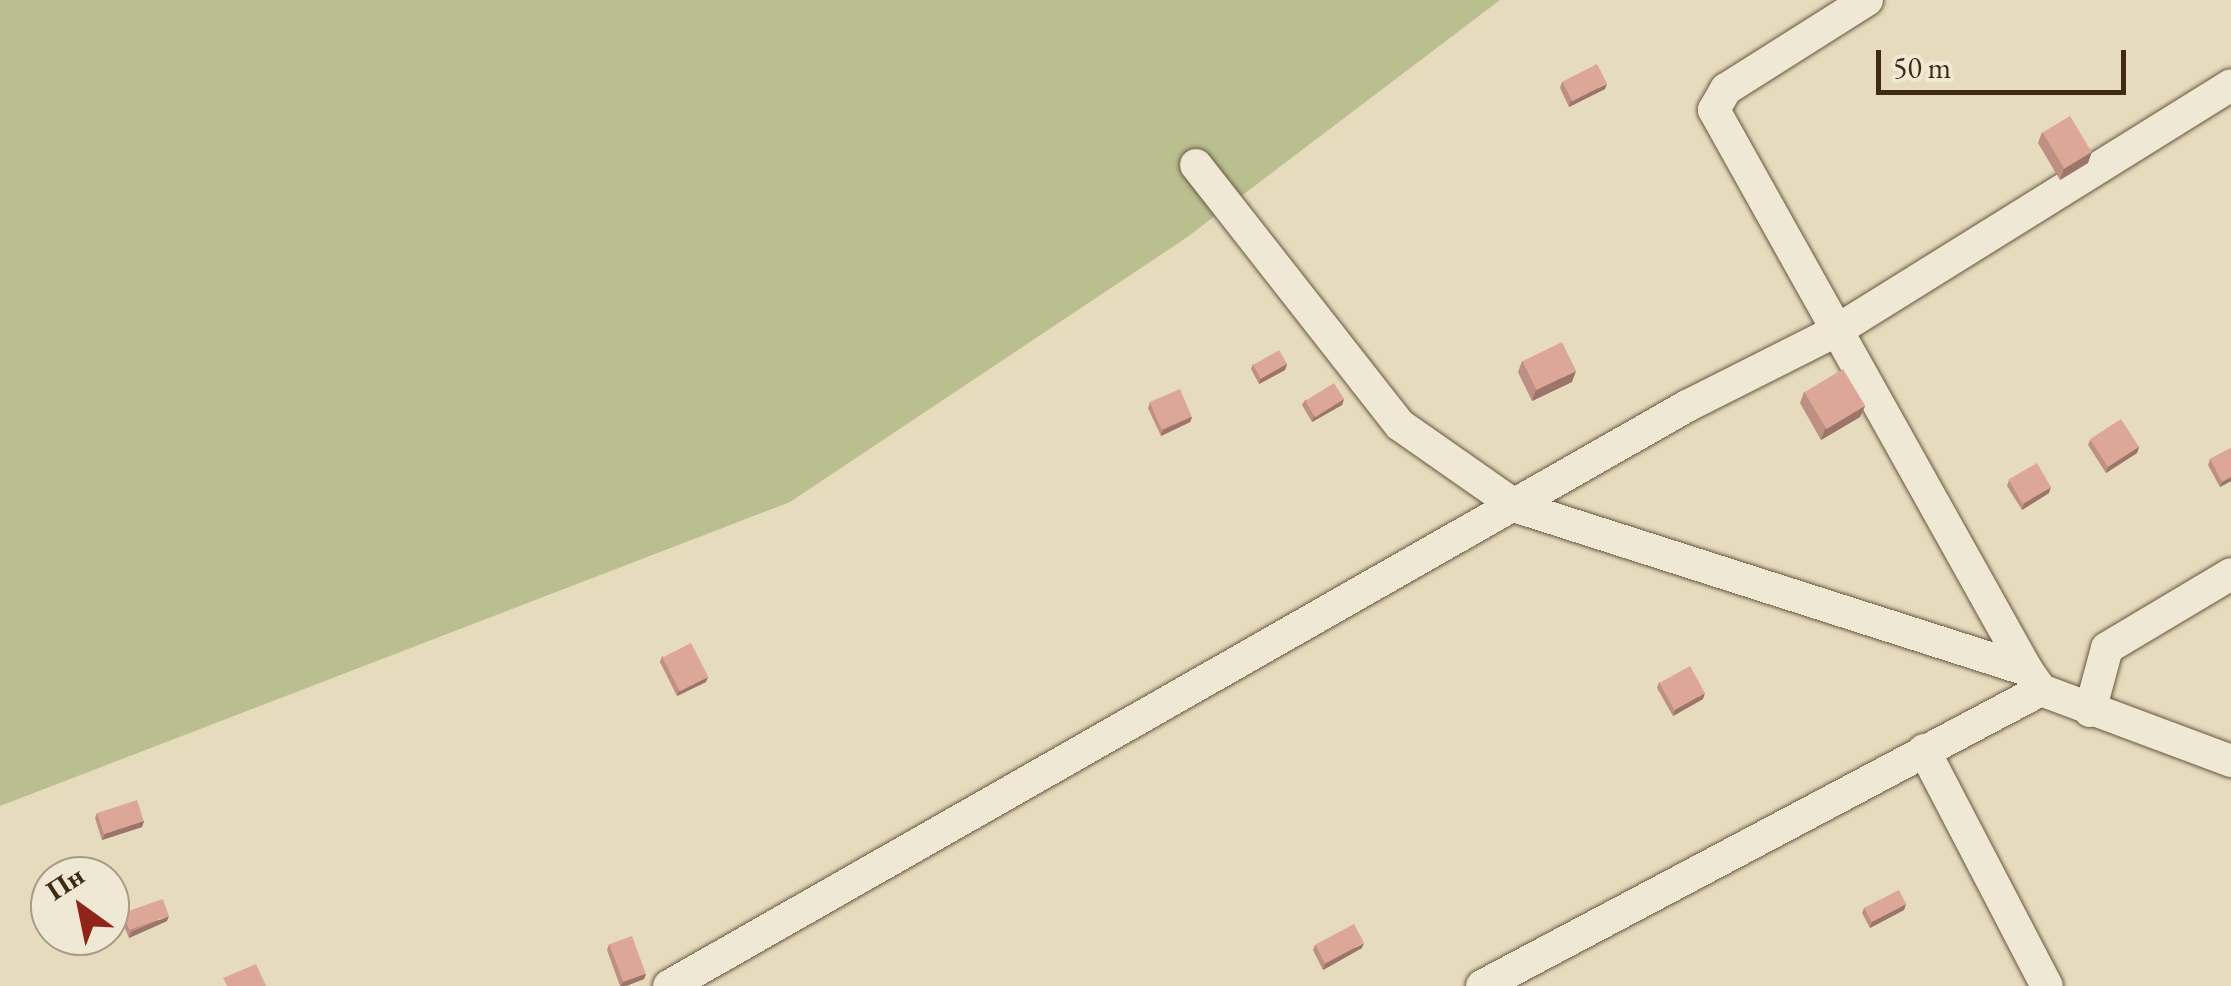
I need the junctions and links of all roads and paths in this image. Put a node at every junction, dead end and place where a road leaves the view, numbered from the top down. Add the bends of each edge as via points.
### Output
1 (1867, 0) edge
2 (2231, 85) edge
3 (1196, 165) dead end
4 (1836, 331) junction
5 (1517, 507) junction
6 (2231, 574) edge
7 (2034, 680) junction
8 (2090, 710) junction
9 (1924, 750) junction
10 (2231, 761) edge
11 (670, 986) edge
12 (1482, 986) edge
13 (2047, 986) edge

1 - 4 street via 1726,89 1714,110
2 - 4 street
3 - 5 street via 1400,425
4 - 5 street via 1688,406
4 - 7 street
5 - 7 street
5 - 11 street
6 - 8 street via 2108,648
7 - 8 street
7 - 9 street
8 - 10 street
9 - 12 street
9 - 13 street

